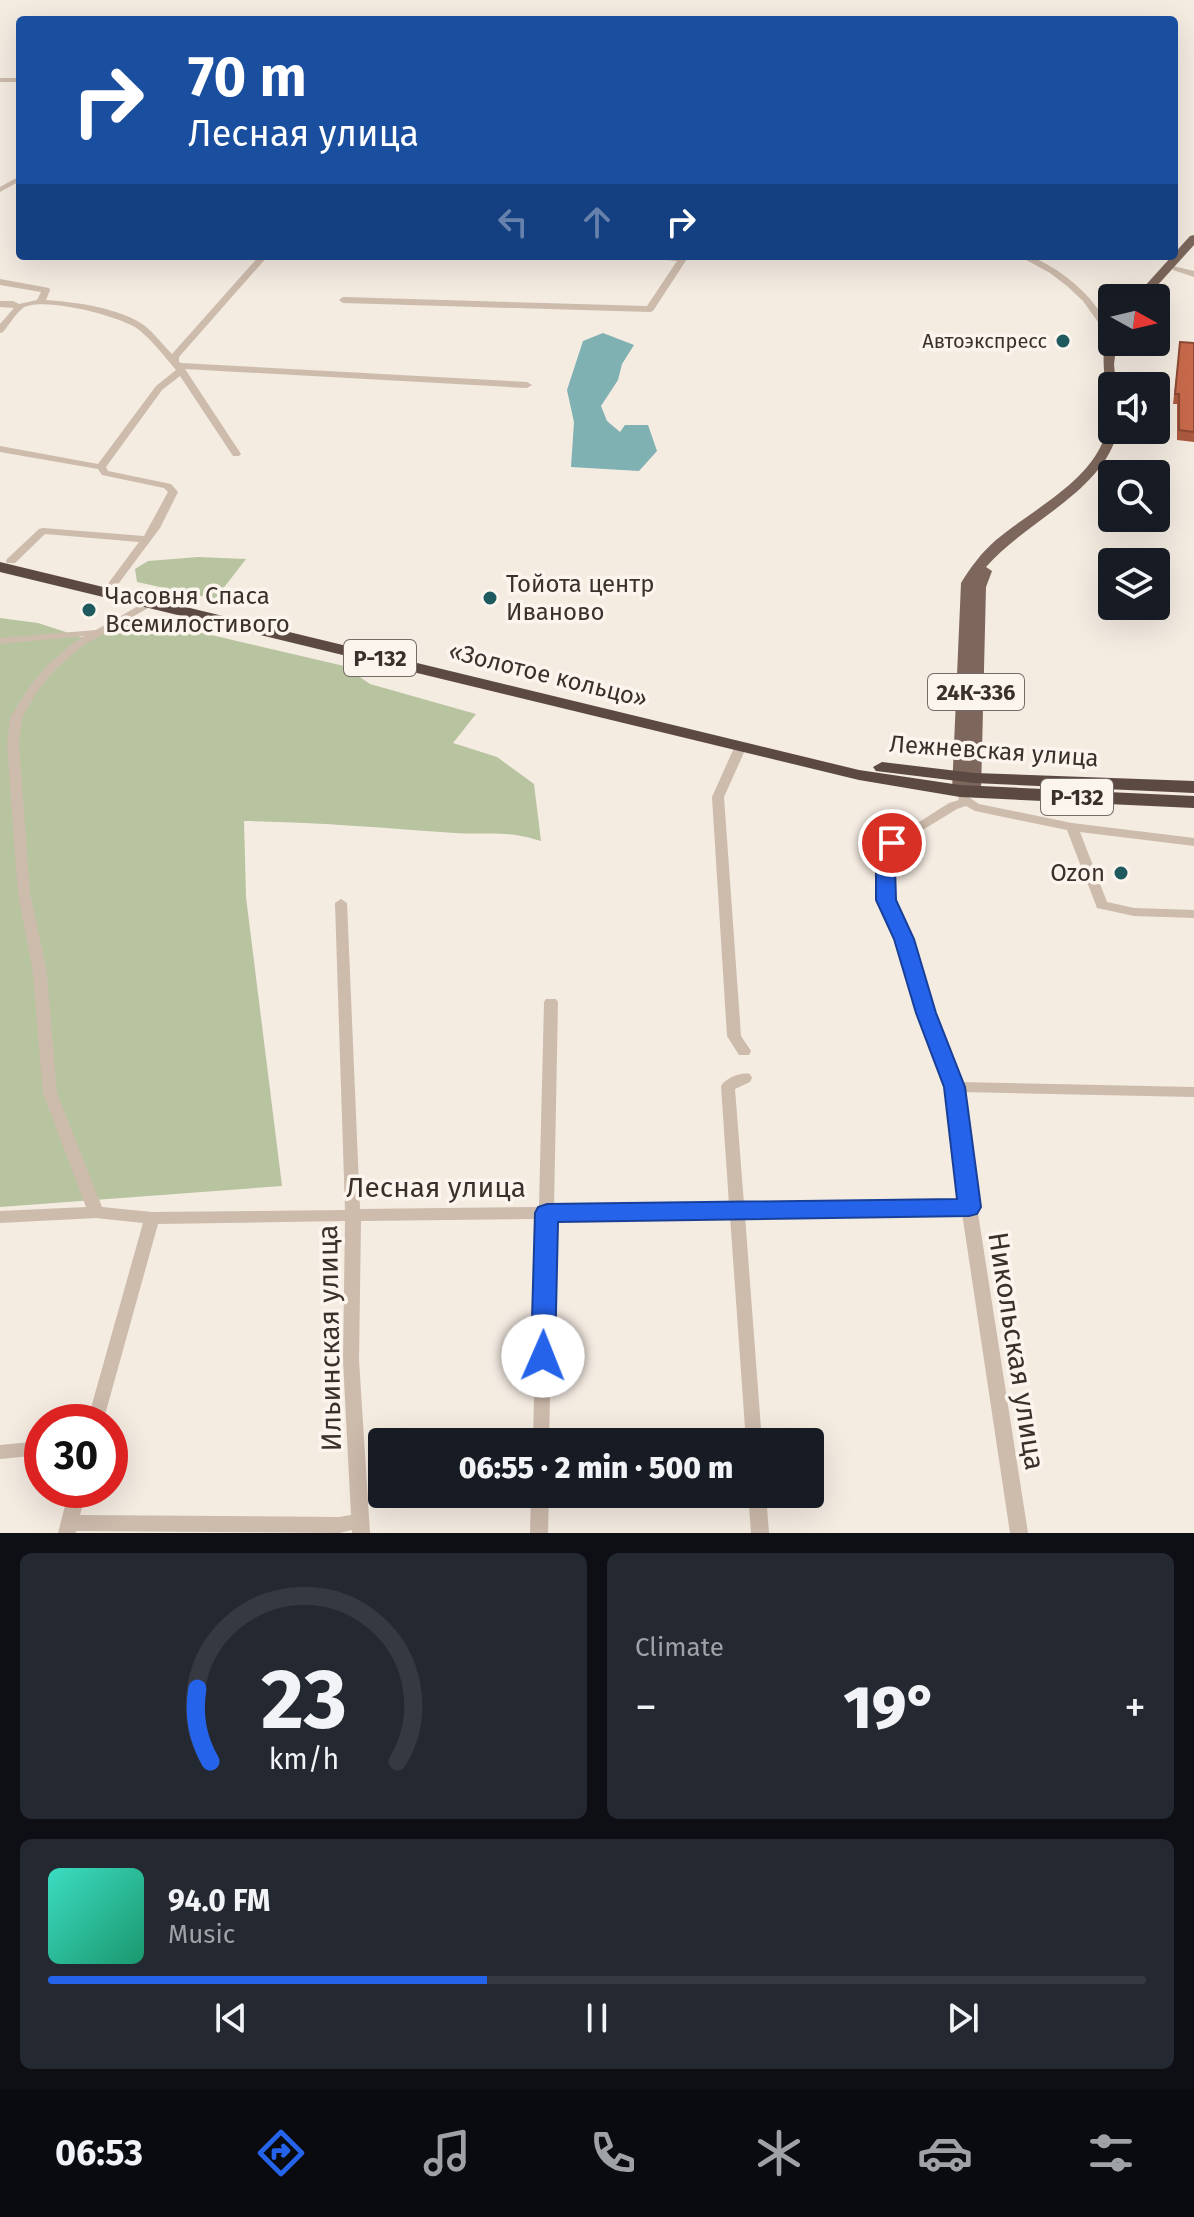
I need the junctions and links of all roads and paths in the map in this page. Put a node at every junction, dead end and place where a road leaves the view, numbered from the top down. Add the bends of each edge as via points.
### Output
1 (1194, 238) edge
2 (1194, 249) edge
3 (1178, 256) edge
4 (260, 260) edge
5 (682, 260) edge
6 (1031, 260) edge
7 (1174, 260) edge
8 (1176, 268) junction
9 (1194, 274) edge
10 (0, 282) edge
11 (1153, 284) edge
12 (1163, 284) edge
13 (0, 297) edge
14 (343, 300) dead end
15 (40, 303) junction
16 (0, 304) edge
17 (16, 305) junction
18 (1098, 314) edge
19 (0, 330) edge
20 (1109, 356) edge
21 (178, 366) junction
22 (527, 385) dead end
23 (1119, 444) edge
24 (0, 449) edge
25 (236, 454) dead end
26 (101, 467) junction
27 (147, 539) junction
28 (4, 562) edge
29 (112, 585) junction
30 (149, 603) junction
31 (99, 631) junction
32 (0, 641) edge
33 (748, 746) junction
34 (1194, 787) edge
35 (967, 788) junction
36 (1194, 802) edge
37 (1072, 827) junction
38 (1194, 842) edge
39 (341, 903) dead end
40 (1194, 914) edge
41 (551, 1002) dead end
42 (744, 1051) dead end
43 (745, 1078) dead end
44 (954, 1087) junction
45 (1194, 1092) edge
46 (969, 1207) junction
47 (737, 1210) junction
48 (96, 1212) junction
49 (353, 1213) junction
50 (547, 1213) junction
51 (0, 1217) edge
52 (152, 1218) junction
53 (100, 1404) edge
54 (541, 1428) edge
55 (753, 1428) edge
56 (24, 1450) edge
57 (0, 1452) edge
58 (73, 1508) edge
59 (540, 1508) edge
60 (758, 1508) edge
61 (361, 1527) edge
62 (68, 1528) edge
63 (539, 1533) edge
64 (760, 1533) edge
65 (1019, 1533) edge

1 - 3 main road
2 - 8 main road
4 - 21 street via 175,356
5 - 14 street via 650,309
6 - 18 street via 1065,276
7 - 11 main road
8 - 9 street
8 - 12 main road
10 - 15 street via 46,290
13 - 17 street
15 - 17 street
15 - 21 street via 93,310 139,326
16 - 17 street
17 - 19 street
20 - 35 main road, 24К-336 via 1108,445 1067,493 990,552 968,583
21 - 22 street
21 - 25 street
21 - 26 street
23 - 35 main road, 24К-336 via 1095,479 981,576
24 - 26 street
26 - 27 street via 105,473 167,486 173,492
27 - 28 street via 43,531
27 - 29 street
28 - 29 highway, «Золотое кольцо» / Р-132
28 - 30 highway, «Золотое кольцо» / Р-132
29 - 33 highway, «Золотое кольцо» / Р-132
30 - 31 street
30 - 33 highway, «Золотое кольцо» / Р-132
31 - 32 street
31 - 48 street via 77,645 33,689 16,718 13,745 24,893 40,973 50,1093
33 - 35 highway, Лежневская улица / Р-132 via 918,786
33 - 42 street via 718,797 734,1036
34 - 35 highway, Лежневская улица / Р-132
35 - 36 highway, Лежневская улица / Р-132
35 - 37 street via 975,807
35 - 44 street, Никольская улица via 953,806 892,843 886,867 886,900
37 - 38 street
37 - 40 street via 1102,905
39 - 49 street, Ильинская улица
41 - 50 street
43 - 47 street via 728,1086
44 - 45 street
44 - 46 street, Никольская улица
46 - 47 street, Лесная улица
46 - 65 street, Никольская улица
47 - 50 street, Лесная улица
47 - 55 street
48 - 51 street, Лесная улица
48 - 52 street, Лесная улица
49 - 50 street, Лесная улица
49 - 52 street, Лесная улица
49 - 61 street, Ильинская улица via 351,1360
50 - 54 street
52 - 53 street
56 - 57 street
58 - 62 street
59 - 63 street
60 - 64 street
61 - 62 street

